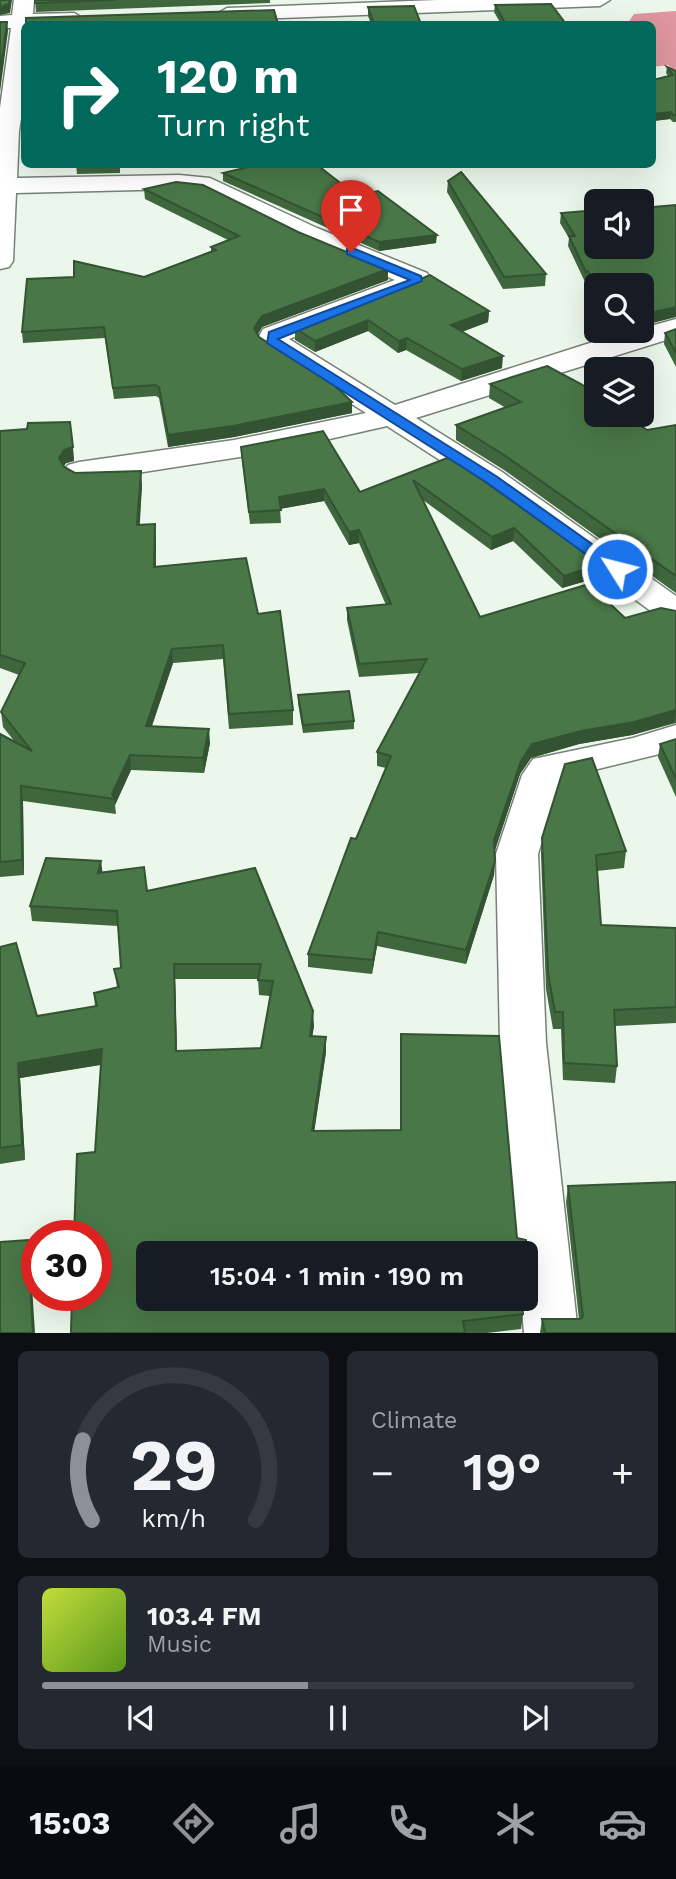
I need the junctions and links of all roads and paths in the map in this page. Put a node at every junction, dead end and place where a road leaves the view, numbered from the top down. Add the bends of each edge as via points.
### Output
1 (600, 0) edge
2 (548, 1) edge
3 (481, 4) junction
4 (15, 14) edge
5 (203, 14) edge
6 (91, 19) edge
7 (491, 21) edge
8 (14, 80) edge
9 (4, 131) edge
10 (2, 193) edge
11 (0, 261) edge
12 (676, 328) edge
13 (389, 417) junction
14 (79, 472) edge
15 (676, 612) edge
16 (676, 737) edge
17 (551, 1333) edge

1 - 2 street
2 - 3 street
3 - 5 street
3 - 7 street
4 - 6 street
4 - 8 street
8 - 9 street
9 - 10 street
10 - 11 street
10 - 13 street via 179,182 210,185 308,234 417,278 273,335 271,340
12 - 13 street via 613,342
13 - 14 street via 216,454
13 - 15 street via 491,479
16 - 17 street via 547,768 517,854 523,1043

